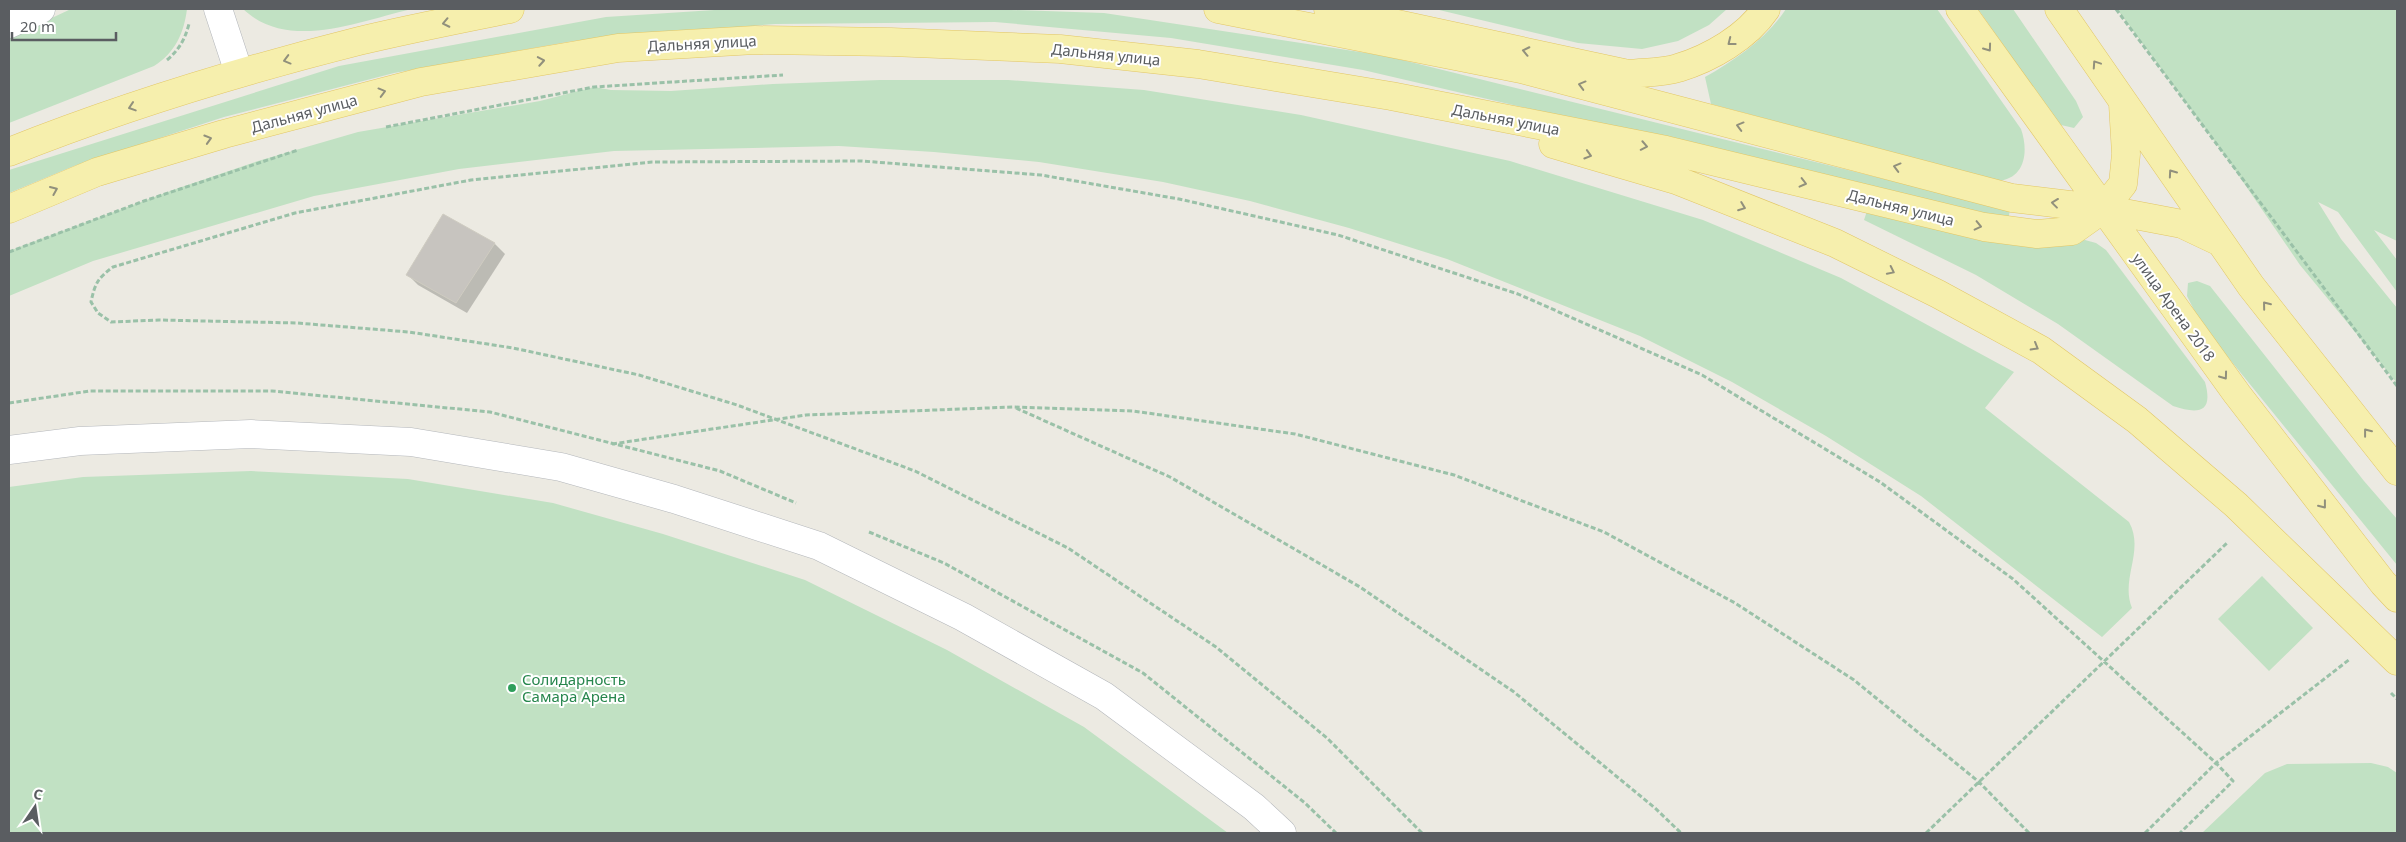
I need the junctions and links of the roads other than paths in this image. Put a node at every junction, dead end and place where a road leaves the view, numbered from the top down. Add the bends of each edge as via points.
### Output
1 (41, 9) edge
2 (218, 9) edge
3 (510, 9) edge
4 (1218, 9) edge
5 (1328, 9) edge
6 (1766, 9) edge
7 (1960, 9) edge
8 (2059, 9) edge
9 (9, 24) edge
10 (239, 73) junction
11 (1391, 96) junction
12 (2124, 104) junction
13 (9, 152) edge
14 (9, 209) edge
15 (2103, 209) junction
16 (2220, 242) junction
17 (9, 450) edge
18 (2397, 471) edge
19 (2397, 598) edge
20 (2397, 661) edge
21 (1282, 833) edge

1 - 9 lane
2 - 10 lane
3 -> 10 main road via 360,41
15 -> 4 main road via 2012,198 1521,69
6 -> 5 main road via 1758,21 1718,51 1677,69 1628,74
7 -> 15 main road, улица Арена 2018
12 -> 8 main road
10 -> 13 main road via 70,128
14 -> 11 main road, Дальняя улица via 97,172 420,82 618,48 755,40 1060,48 1198,64
11 -> 15 main road, Дальняя улица via 1666,150 1984,227 2037,234 2072,231
11 -> 20 main road via 1676,180 1835,243 2040,350 2137,420 2236,505
12 - 15 main road, Дальняя улица via 2126,154 2123,184
16 -> 12 main road
15 - 16 main road via 2182,224
15 -> 19 main road, улица Арена 2018 via 2237,394
18 -> 16 main road
17 - 21 lane via 80,441 251,434 411,442 561,467 674,499 820,546 963,617 1104,696 1254,807

